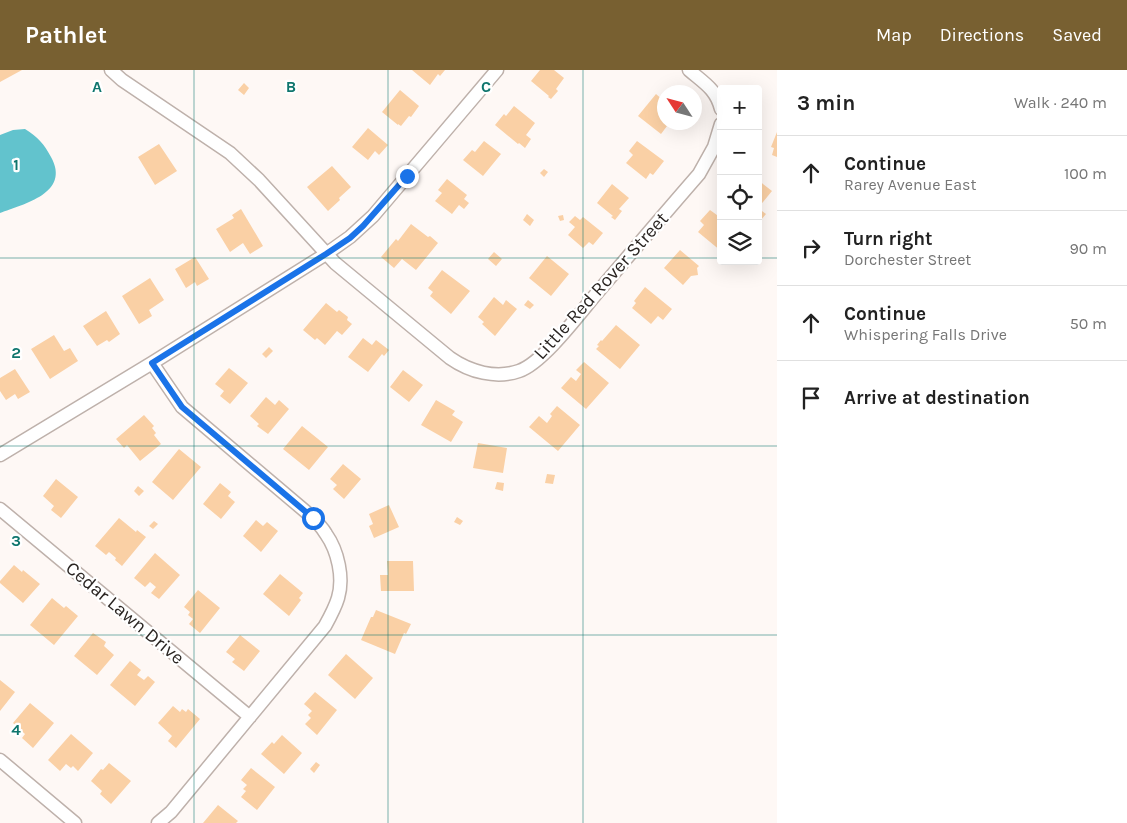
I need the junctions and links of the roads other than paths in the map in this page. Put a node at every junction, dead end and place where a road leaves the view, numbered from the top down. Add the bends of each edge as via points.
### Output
1 (111, 70) edge
2 (497, 70) edge
3 (689, 70) edge
4 (717, 98) edge
5 (719, 130) edge
6 (326, 254) junction
7 (152, 363) junction
8 (0, 455) edge
9 (0, 509) edge
10 (250, 717) junction
11 (0, 760) edge
12 (75, 823) edge
13 (158, 823) edge

1 - 6 street, Little Red Rover Street via 230,154 259,180
2 - 6 street via 363,226
3 - 4 street
5 - 6 street, Little Red Rover Street via 699,174 562,334 520,370 495,374 478,372 458,364
6 - 7 street
7 - 8 street
7 - 10 street via 182,407 313,518 326,534 336,557 340,584 333,612
9 - 10 street, Cedar Lawn Drive
10 - 13 street
11 - 12 street

